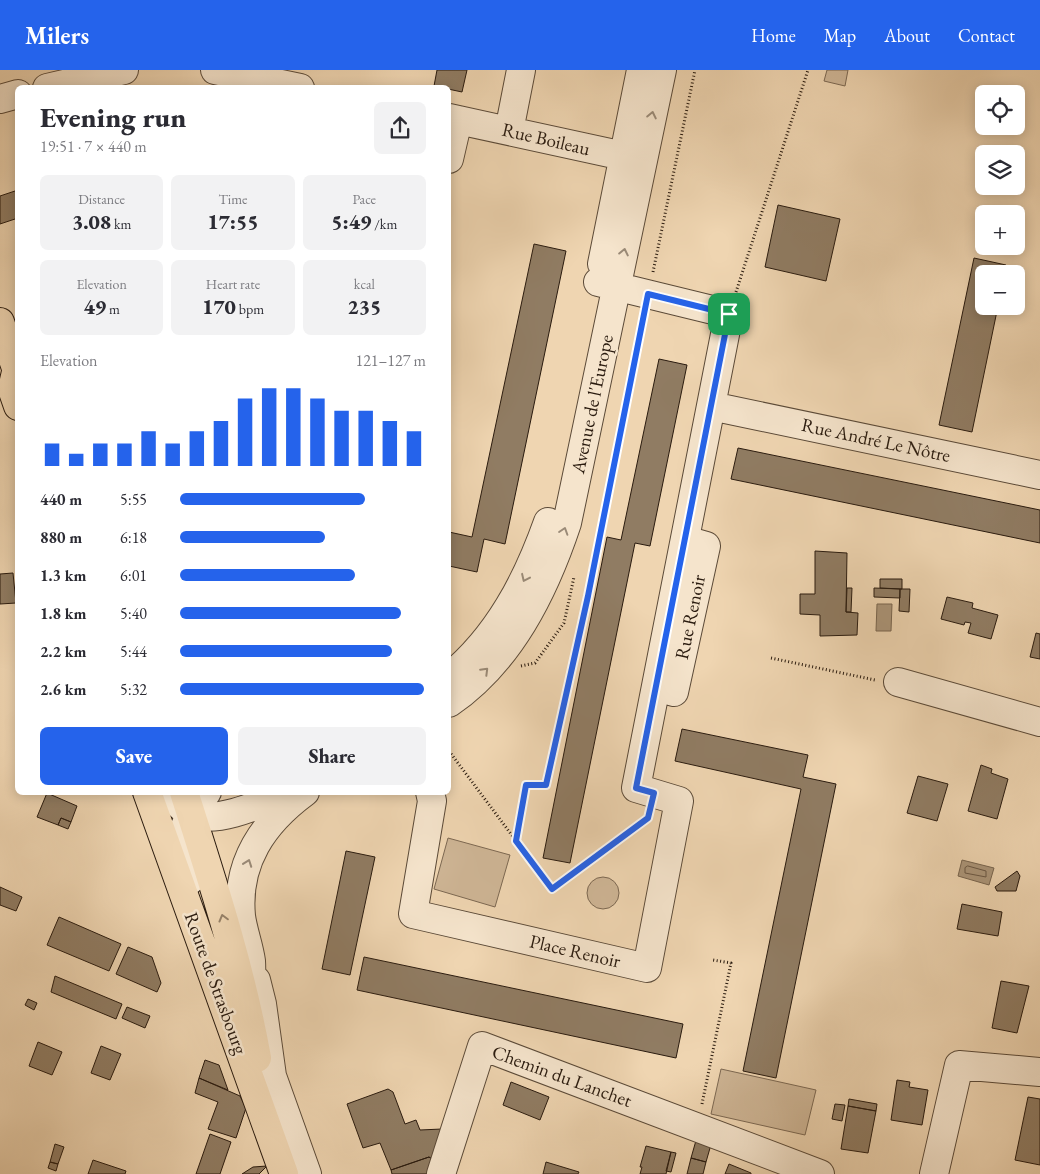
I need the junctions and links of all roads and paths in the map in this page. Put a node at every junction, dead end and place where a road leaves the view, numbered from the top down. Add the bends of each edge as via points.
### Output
1 (123, 70) edge
2 (215, 70) edge
3 (521, 70) edge
4 (641, 70) edge
5 (662, 70) edge
6 (694, 70) edge
7 (808, 70) edge
8 (60, 85) edge
9 (286, 85) edge
10 (15, 95) edge
11 (0, 98) edge
12 (453, 119) edge
13 (509, 131) junction
14 (451, 139) edge
15 (633, 158) junction
16 (607, 285) junction
17 (648, 294) junction
18 (729, 314) junction
19 (6, 324) edge
20 (11, 376) edge
21 (15, 398) edge
22 (711, 406) junction
23 (1040, 475) edge
24 (771, 658) dead end
25 (451, 675) edge
26 (898, 682) joint
27 (451, 701) edge
28 (1040, 722) edge
29 (451, 754) edge
30 (645, 790) junction
31 (148, 795) edge
32 (176, 795) edge
33 (282, 795) edge
34 (301, 795) edge
35 (431, 797) edge
36 (194, 800) edge
37 (516, 841) junction
38 (713, 960) dead end
39 (251, 962) junction
40 (214, 980) junction
41 (250, 1015) junction
42 (1040, 1072) edge
43 (698, 1127) junction
44 (765, 1163) edge
45 (284, 1174) edge
46 (294, 1174) edge
47 (307, 1174) edge
48 (441, 1174) edge
49 (820, 1174) edge
50 (934, 1174) edge

1 - 8 street
2 - 9 street
3 - 13 street
4 - 15 street, Avenue de l'Europe
15 -> 5 street, Avenue de l'Europe
6 - 17 path
7 - 18 path
10 - 11 street
12 - 13 street, Rue Boileau
12 - 14 street
13 - 15 street, Rue Boileau
15 - 16 street, Avenue de l'Europe
16 - 17 street
16 -> 25 street, Avenue de l'Europe via 548,520 535,558 507,611 480,646
27 -> 16 street, Avenue de l'Europe via 490,667 512,639 552,567 566,524
17 - 18 street
17 - 37 path via 588,596 546,785 526,785
18 - 22 street, Rue Renoir
19 - 20 main road
20 - 21 main road
22 - 23 street, Rue André Le Nôtre
22 - 30 street, Rue Renoir via 656,687
24 - 26 path via 862,678
26 - 28 street
29 - 37 path
30 - 35 street, Place Renoir via 680,801 647,968 413,914
30 - 37 path via 648,818 552,889
31 - 40 main road, Route de Strasbourg
32 - 36 street
33 - 36 street via 249,809 213,816
39 -> 34 street via 241,916 243,876 267,826
36 - 40 street via 180,837 180,848 205,930
41 -> 36 main road, Route de Strasbourg via 202,842
38 - 43 path via 731,964
39 - 41 street
39 - 47 street, Route de Strasbourg via 262,1004 272,1076
40 - 45 main road, Route de Strasbourg
41 - 46 main road, Route de Strasbourg via 262,1081
42 - 50 street via 959,1065
43 - 44 street, Chemin du Lanchet
43 - 48 street, Chemin du Lanchet via 482,1046
44 - 49 street, Chemin du Lanchet

